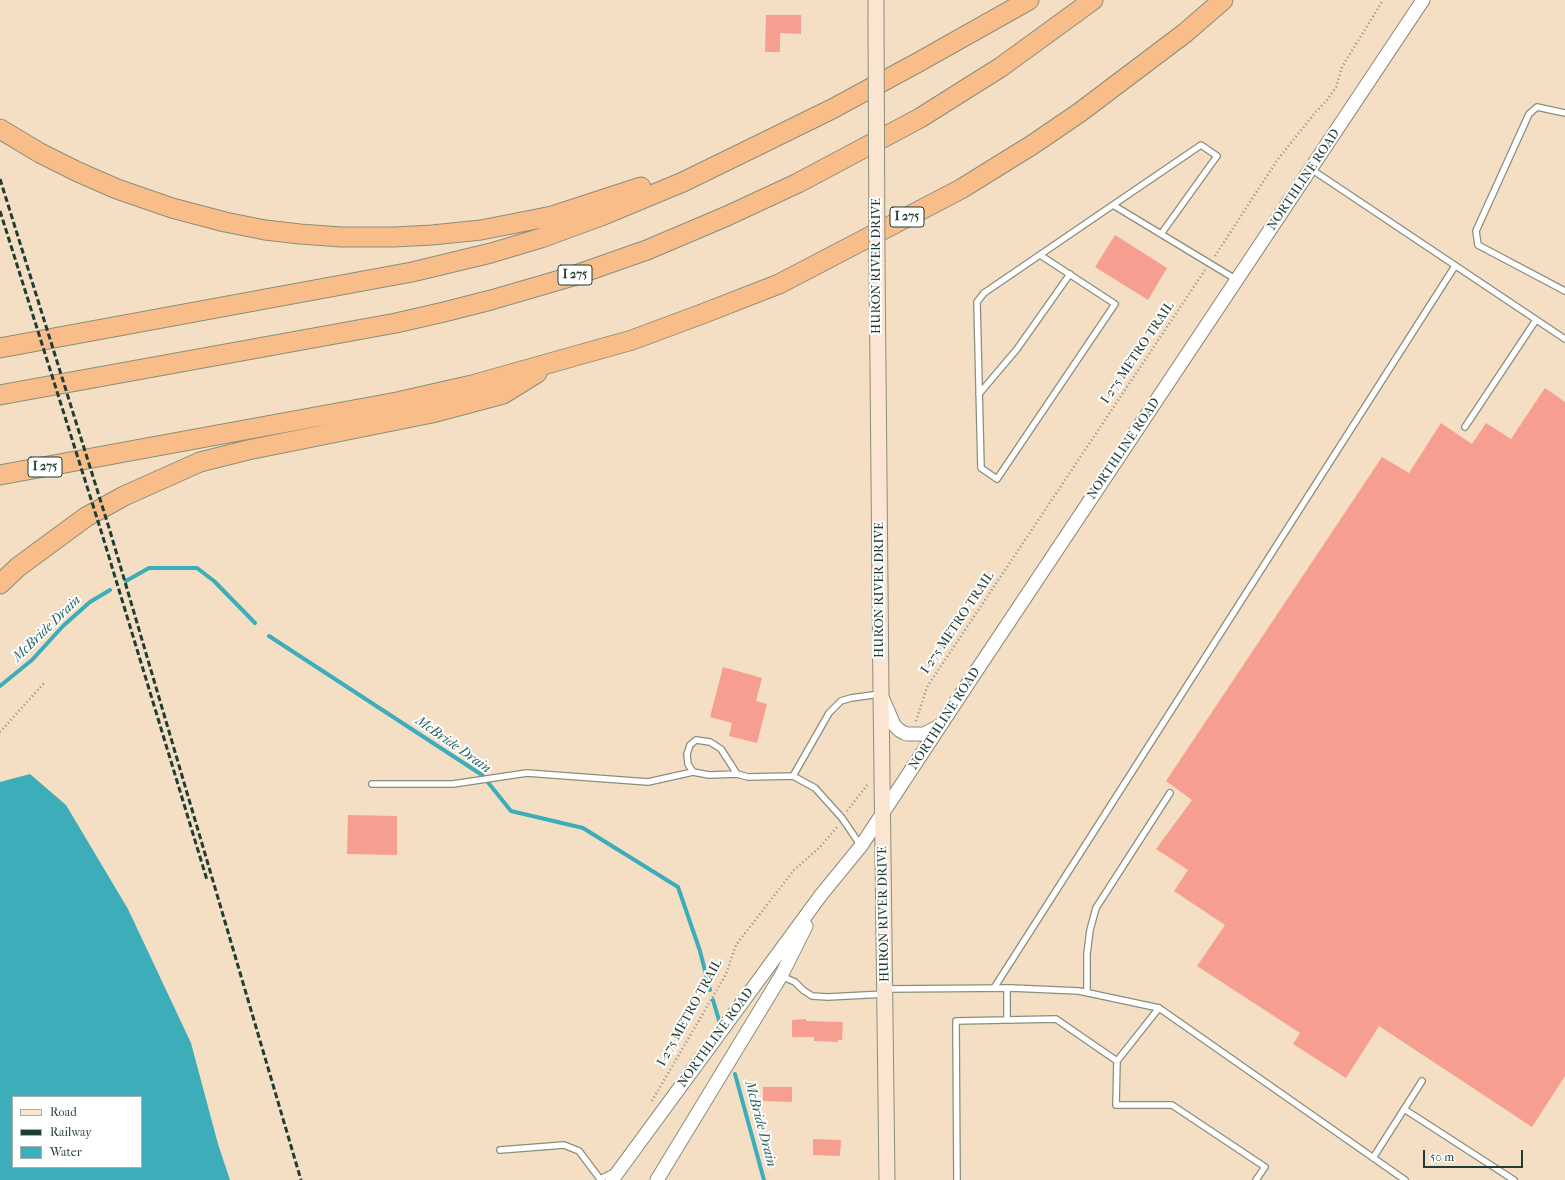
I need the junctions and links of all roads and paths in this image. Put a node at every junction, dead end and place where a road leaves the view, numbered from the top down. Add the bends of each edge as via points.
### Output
1 (876, 0) edge
2 (1029, 0) edge
3 (1093, 0) edge
4 (1223, 0) edge
5 (1383, 0) edge
6 (1424, 0) edge
7 (1565, 112) edge
8 (0, 129) edge
9 (775, 137) junction
10 (1311, 169) junction
11 (1113, 205) junction
12 (1161, 234) junction
13 (1040, 255) junction
14 (1210, 263) junction
15 (1455, 266) junction
16 (1070, 274) junction
17 (1237, 280) junction
18 (1565, 291) edge
19 (1536, 320) junction
20 (1565, 339) edge
21 (0, 348) edge
22 (553, 362) junction
23 (979, 394) junction
24 (0, 395) edge
25 (1465, 427) dead end
26 (0, 475) edge
27 (0, 584) edge
28 (44, 682) dead end
29 (881, 694) junction
30 (916, 722) dead end
31 (942, 724) junction
32 (0, 732) edge
33 (693, 772) junction
34 (737, 774) junction
35 (793, 776) junction
36 (372, 784) dead end
37 (865, 788) dead end
38 (1170, 793) dead end
39 (846, 812) dead end
40 (883, 814) junction
41 (837, 827) dead end
42 (862, 846) junction
43 (821, 895) junction
44 (781, 976) junction
45 (994, 988) junction
46 (1007, 988) junction
47 (885, 992) junction
48 (1087, 992) junction
49 (1159, 1008) junction
50 (1007, 1019) junction
51 (1117, 1061) junction
52 (1422, 1081) dead end
53 (651, 1103) dead end
54 (1404, 1109) junction
55 (500, 1150) dead end
56 (1372, 1158) junction
57 (616, 1175) edge
58 (657, 1180) edge
59 (887, 1180) edge
60 (957, 1180) edge
61 (1256, 1180) edge
62 (1405, 1180) edge
63 (1514, 1180) edge

1 - 29 main road, HURON RIVER DRIVE, bridge
2 - 9 highway via 832,109
3 - 24 highway, I 275 via 1001,67 920,118 798,183 647,250 570,277 492,300 396,323
4 - 22 highway, I 275 via 1185,33 1079,113 962,188 779,284 632,340
5 - 14 path, I-275 METRO TRAIL via 1342,67 1336,87 1278,159
6 - 10 street, NORTHLINE ROAD
7 - 18 lane via 1537,108 1529,114 1476,231 1478,245
8 - 9 highway via 78,172 172,208 265,230 341,237 432,235 481,230 552,216 651,183 742,143
9 - 21 highway via 683,182 600,216 491,253 412,272
10 - 15 lane
10 - 17 street, NORTHLINE ROAD
11 - 12 lane
11 - 12 lane via 1201,145 1217,156
11 - 13 lane
12 - 14 lane
13 - 16 lane
13 - 23 lane via 984,293 978,302
14 - 17 lane
14 - 30 path, I-275 METRO TRAIL via 927,687
15 - 19 lane
15 - 45 lane
16 - 23 lane via 1017,349
16 - 23 lane via 1115,304 997,479 981,468
17 - 31 street, NORTHLINE ROAD
19 - 20 lane
19 - 25 lane
22 - 26 highway, I 275 via 472,385 397,402
22 - 27 highway via 503,394 432,413 200,462 124,496 86,517 18,567
28 - 32 path
29 - 31 street via 894,725 904,733 924,734
29 - 35 lane via 841,701 829,713
29 - 40 main road, HURON RIVER DRIVE
31 - 40 street, NORTHLINE ROAD
33 - 34 lane via 709,776
33 - 34 lane via 688,764 687,754 690,745 696,740 710,742 721,749
33 - 36 lane via 648,782 527,773 453,784
34 - 35 lane via 748,777
35 - 42 lane via 815,788 842,818
37 - 39 path
38 - 48 lane via 1096,908 1090,930
40 - 42 street, NORTHLINE ROAD
40 - 47 main road, HURON RIVER DRIVE
41 - 53 path, I-275 METRO TRAIL via 819,848 794,870 736,945 726,974
42 - 43 street, NORTHLINE ROAD
43 - 44 street, NORTHLINE ROAD
43 - 57 street, NORTHLINE ROAD
44 - 47 lane via 795,982 812,996
44 - 58 street, NORTHLINE ROAD
45 - 46 lane
45 - 47 lane
46 - 48 lane
46 - 50 lane
47 - 59 main road, HURON RIVER DRIVE
48 - 49 lane
49 - 51 lane
49 - 56 lane
50 - 51 lane via 1056,1019
50 - 60 lane via 956,1021
51 - 61 lane via 1116,1105 1172,1105 1265,1167
52 - 54 lane
54 - 56 lane
54 - 63 lane
55 - 57 lane via 564,1145 579,1151 600,1179
56 - 62 lane

